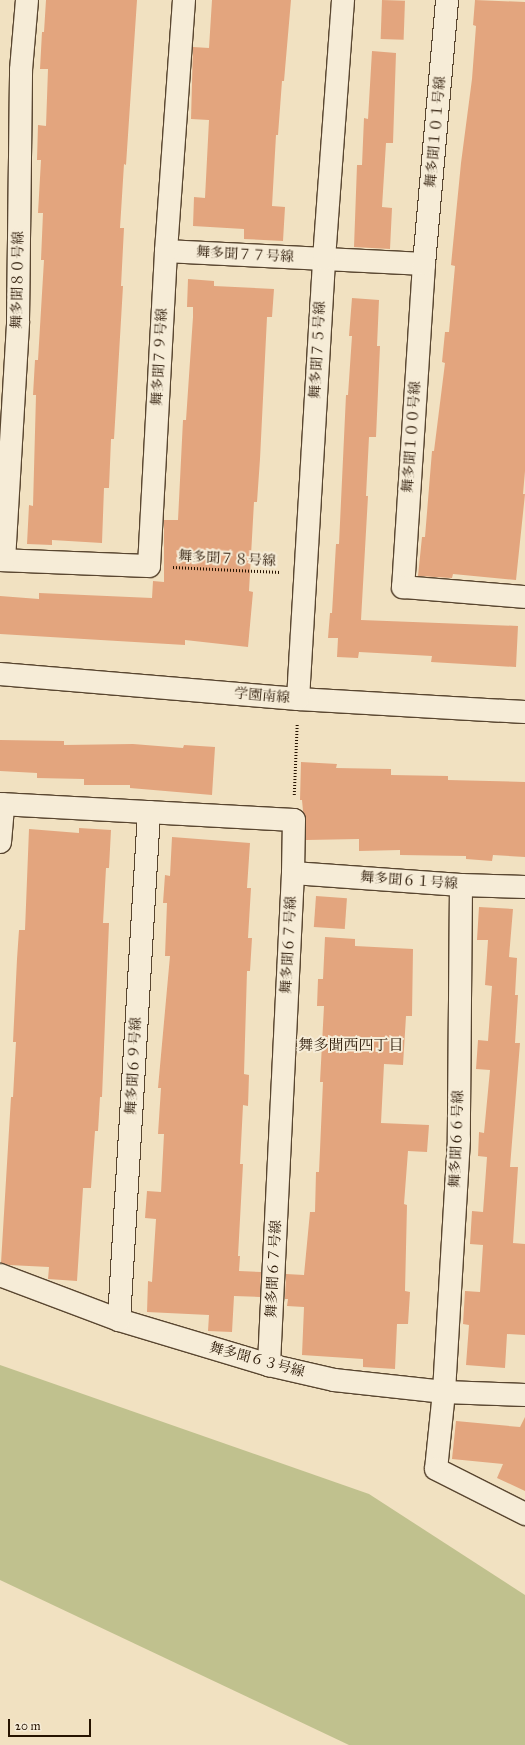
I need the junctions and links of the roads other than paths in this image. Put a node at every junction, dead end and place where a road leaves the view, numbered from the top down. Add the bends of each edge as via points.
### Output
1 (27, 0) edge
2 (184, 0) edge
3 (343, 0) edge
4 (447, 0) edge
5 (166, 251) junction
6 (324, 259) junction
7 (424, 264) junction
8 (2, 560) edge
9 (525, 597) edge
10 (0, 674) edge
11 (298, 699) junction
12 (525, 712) edge
13 (1, 804) edge
14 (148, 812) junction
15 (0, 842) edge
16 (293, 873) junction
17 (461, 885) junction
18 (525, 888) edge
19 (0, 1275) edge
20 (119, 1320) junction
21 (269, 1365) junction
22 (444, 1392) junction
23 (525, 1395) edge
24 (525, 1514) edge

1 - 8 street, 舞多聞８０号線 via 21,70 18,321
2 - 5 street, 舞多聞７９号線
3 - 6 street, 舞多聞７５号線
4 - 7 street, 舞多聞１０１号線
5 - 6 street, 舞多聞７７号線
5 - 8 street, 舞多聞７９号線 via 149,566
6 - 7 street
6 - 11 street, 舞多聞７５号線
7 - 9 street, 舞多聞１００号線 via 403,587
10 - 11 street, 学園南線
11 - 12 street, 学園南線
13 - 14 street
13 - 15 street
14 - 16 street, 舞多聞６７号線 via 294,820
14 - 20 street, 舞多聞６９号線
16 - 17 street, 舞多聞６１号線
16 - 21 street, 舞多聞６７号線
17 - 18 street, 舞多聞６１号線
17 - 22 street, 舞多聞６６号線 via 459,1138
19 - 20 street, 舞多聞６３号線
20 - 21 street, 舞多聞６３号線
21 - 22 street, 舞多聞６３号線 via 334,1380
22 - 23 street, 舞多聞６３号線
22 - 24 street, 舞多聞６６号線 via 436,1469

